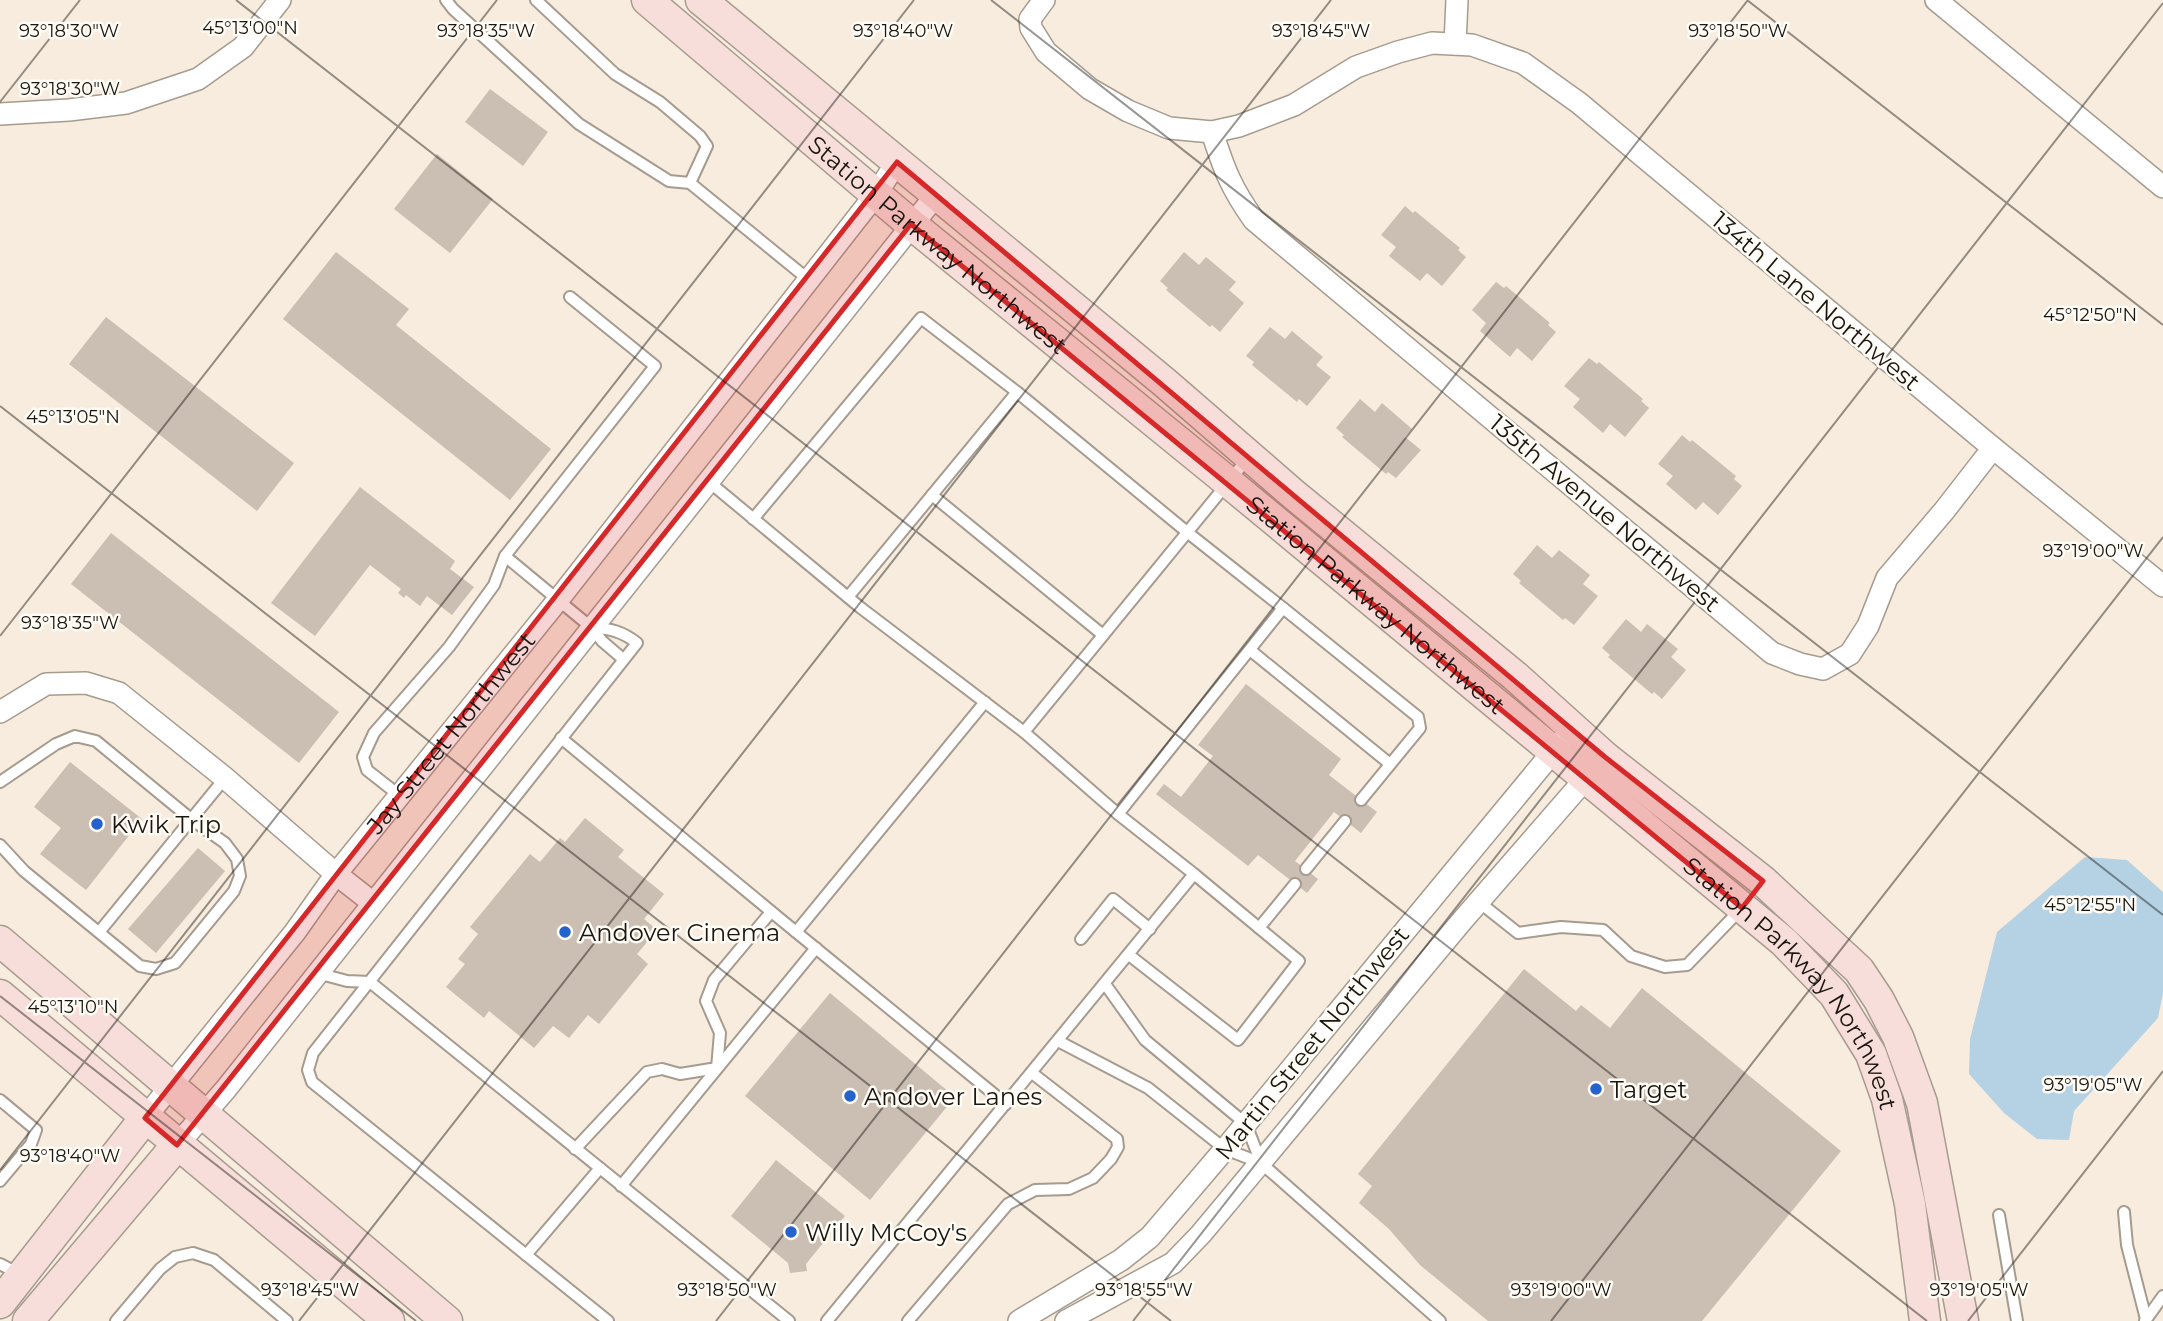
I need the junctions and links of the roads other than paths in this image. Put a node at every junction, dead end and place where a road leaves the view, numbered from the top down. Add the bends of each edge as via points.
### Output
1 (280, 0) edge
2 (446, 0) edge
3 (536, 0) edge
4 (647, 0) edge
5 (701, 0) edge
6 (1045, 0) edge
7 (1457, 0) edge
8 (1936, 0) edge
9 (1455, 44) junction
10 (0, 114) edge
11 (1212, 132) junction
12 (897, 162) junction
13 (690, 183) junction
14 (2163, 187) edge
15 (876, 194) junction
16 (936, 195) junction
17 (911, 224) junction
18 (808, 281) junction
19 (570, 298) dead end
20 (1017, 392) junction
21 (1993, 448) junction
22 (1250, 456) junction
23 (708, 481) junction
24 (1228, 482) junction
25 (932, 495) junction
26 (753, 519) junction
27 (1187, 532) junction
28 (505, 556) junction
29 (2163, 586) edge
30 (848, 597) junction
31 (558, 600) junction
32 (1283, 608) junction
33 (592, 628) junction
34 (1103, 635) junction
35 (1250, 650) junction
36 (623, 659) junction
37 (985, 702) junction
38 (0, 712) edge
39 (1572, 728) junction
40 (1024, 732) junction
41 (561, 738) junction
42 (1553, 751) junction
43 (1390, 764) junction
44 (1595, 768) junction
45 (225, 778) junction
46 (0, 782) edge
47 (400, 796) junction
48 (1361, 800) dead end
49 (1118, 814) junction
50 (191, 819) junction
51 (1345, 821) dead end
52 (0, 845) edge
53 (1306, 869) dead end
54 (336, 874) junction
55 (1194, 874) junction
56 (1763, 881) junction
57 (1295, 884) dead end
58 (1479, 902) junction
59 (373, 903) junction
60 (1742, 908) junction
61 (771, 912) junction
62 (1259, 928) junction
63 (1150, 929) junction
64 (100, 932) junction
65 (796, 932) junction
66 (1080, 939) dead end
67 (0, 941) edge
68 (816, 948) junction
69 (1129, 955) junction
70 (317, 973) junction
71 (370, 982) junction
72 (1105, 984) junction
73 (0, 995) edge
74 (1058, 1041) junction
75 (717, 1068) junction
76 (1031, 1073) junction
77 (170, 1085) junction
78 (0, 1100) edge
79 (1006, 1104) junction
80 (202, 1115) junction
81 (145, 1118) junction
82 (1246, 1124) junction
83 (177, 1145) junction
84 (576, 1149) junction
85 (1225, 1149) junction
86 (1261, 1163) junction
87 (600, 1168) junction
88 (0, 1181) edge
89 (621, 1186) junction
90 (2124, 1212) dead end
91 (1999, 1215) dead end
92 (526, 1255) junction
93 (11, 1270) edge
94 (2163, 1296) edge
95 (0, 1303) edge
96 (2145, 1320) edge
97 (28, 1321) edge
98 (116, 1321) edge
99 (286, 1321) edge
100 (389, 1321) edge
101 (447, 1321) edge
102 (608, 1321) edge
103 (789, 1321) edge
104 (827, 1321) edge
105 (908, 1321) edge
106 (1019, 1321) edge
107 (1066, 1321) edge
108 (1440, 1321) edge
109 (1925, 1321) edge
110 (1963, 1321) edge
111 (2017, 1321) edge

1 - 10 street via 243,47 198,79 126,103
2 - 13 lane via 579,124 669,181
3 - 13 lane via 615,74 700,136 707,146
4 - 15 street, Station Parkway Northwest
5 - 12 street, Station Parkway Northwest
6 - 11 street via 1030,19 1031,28 1046,52 1090,89 1169,128
7 - 9 street
8 - 14 street
9 - 11 street, 134th Lane Northwest via 1432,43 1377,59 1293,105
9 - 21 street, 134th Lane Northwest via 1472,44 1523,63 1579,103
11 - 21 street, 135th Avenue Northwest via 1225,174 1254,220 1772,653 1823,669 1850,654 1868,626 1887,578
12 - 15 street, Jay Street Northwest
12 - 16 street, Station Parkway Northwest
13 - 18 lane
15 - 17 street, Station Parkway Northwest
15 - 18 street, Jay Street Northwest
16 - 17 street, Jay Street Northwest
16 - 22 street, Station Parkway Northwest
17 - 23 street, Jay Street Northwest
17 - 24 street, Station Parkway Northwest
18 - 31 street, Jay Street Northwest
19 - 28 lane via 655,366
20 - 25 lane
20 - 26 lane via 922,318
20 - 27 lane
21 - 29 street, 134th Lane Northwest
22 - 24 lane
22 - 39 street, Station Parkway Northwest via 1516,676
23 - 26 lane
23 - 33 street, Jay Street Northwest
24 - 27 lane
24 - 42 street, Station Parkway Northwest
25 - 30 lane
25 - 34 lane
26 - 30 lane
27 - 32 lane
27 - 34 lane
28 - 31 lane
28 - 47 lane via 494,585 449,647 374,733 363,757 367,770
30 - 37 lane
31 - 33 lane
31 - 47 street, Jay Street Northwest
32 - 35 lane
32 - 43 lane via 1418,717 1420,728
33 - 36 lane
33 - 36 lane via 615,630 637,643
33 - 59 street, Jay Street Northwest
34 - 40 lane
35 - 43 lane
35 - 49 lane
36 - 41 lane
37 - 40 lane
37 - 65 lane
38 - 45 street via 46,684 86,683 119,693
39 - 42 street, Martin Street Northwest
39 - 44 street, Station Parkway Northwest
40 - 49 lane
41 - 61 lane
41 - 71 lane
42 - 44 street, Station Parkway Northwest
42 - 82 street, Martin Street Northwest
43 - 48 lane
44 - 56 street, Station Parkway Northwest
44 - 58 street, Martin Street Northwest
44 - 60 street, Station Parkway Northwest
45 - 50 lane
45 - 54 street
46 - 50 lane via 75,736 96,741
47 - 54 street, Jay Street Northwest
49 - 55 lane
50 - 64 lane
50 - 64 lane via 225,843 237,859 240,876 234,891 175,963 166,966 140,965
51 - 53 lane
52 - 64 lane via 24,871
54 - 59 street
54 - 77 street, Jay Street Northwest via 295,932
55 - 62 lane
55 - 63 lane
56 - 60 street
56 - 110 street, Station Parkway Northwest via 1858,970 1898,1037 1922,1103
57 - 62 lane
58 - 60 lane via 1518,933 1562,927 1603,930 1631,956 1665,967 1687,965
58 - 86 street, Martin Street Northwest
59 - 70 street, Jay Street Northwest
60 - 109 street, Station Parkway Northwest via 1784,942 1834,994 1871,1054 1887,1099 1910,1204
61 - 65 lane
61 - 75 lane via 714,980 706,1000 720,1033
62 - 69 lane via 1299,961 1238,1040
63 - 66 lane via 1113,899
63 - 69 lane
65 - 68 lane
67 - 77 street
68 - 75 lane
68 - 79 lane
69 - 72 lane
70 - 71 lane
70 - 80 street, Jay Street Northwest
71 - 84 lane
71 - 92 lane via 313,1053 308,1070 312,1082
72 - 74 lane
72 - 82 lane via 1145,1040
73 - 81 street
74 - 76 lane
74 - 85 lane via 1148,1088
75 - 84 lane via 680,1074 662,1069 647,1072
75 - 89 lane
76 - 79 lane
76 - 105 lane via 1116,1139 1118,1147 1093,1178 1069,1189 1035,1191 1008,1204
77 - 80 street
77 - 81 street, Jay Street Northwest
78 - 88 lane via 36,1130 31,1144
79 - 104 lane
80 - 83 street, Jay Street Northwest
80 - 101 street
81 - 83 street
81 - 93 street, Jay Street Northwest
82 - 85 street, Martin Street Northwest
82 - 86 lane
83 - 97 street, Jay Street Northwest
83 - 100 street
84 - 87 lane
85 - 86 lane
85 - 106 street, Martin Street Northwest via 1150,1237 1121,1260
86 - 107 street, Martin Street Northwest via 1173,1263
86 - 108 lane
87 - 89 lane
87 - 92 lane
89 - 103 lane
90 - 96 lane
91 - 111 lane
92 - 102 lane
93 - 95 street, Jay Street Northwest
94 - 96 lane
98 - 99 lane via 160,1269 175,1257 193,1253 214,1260

